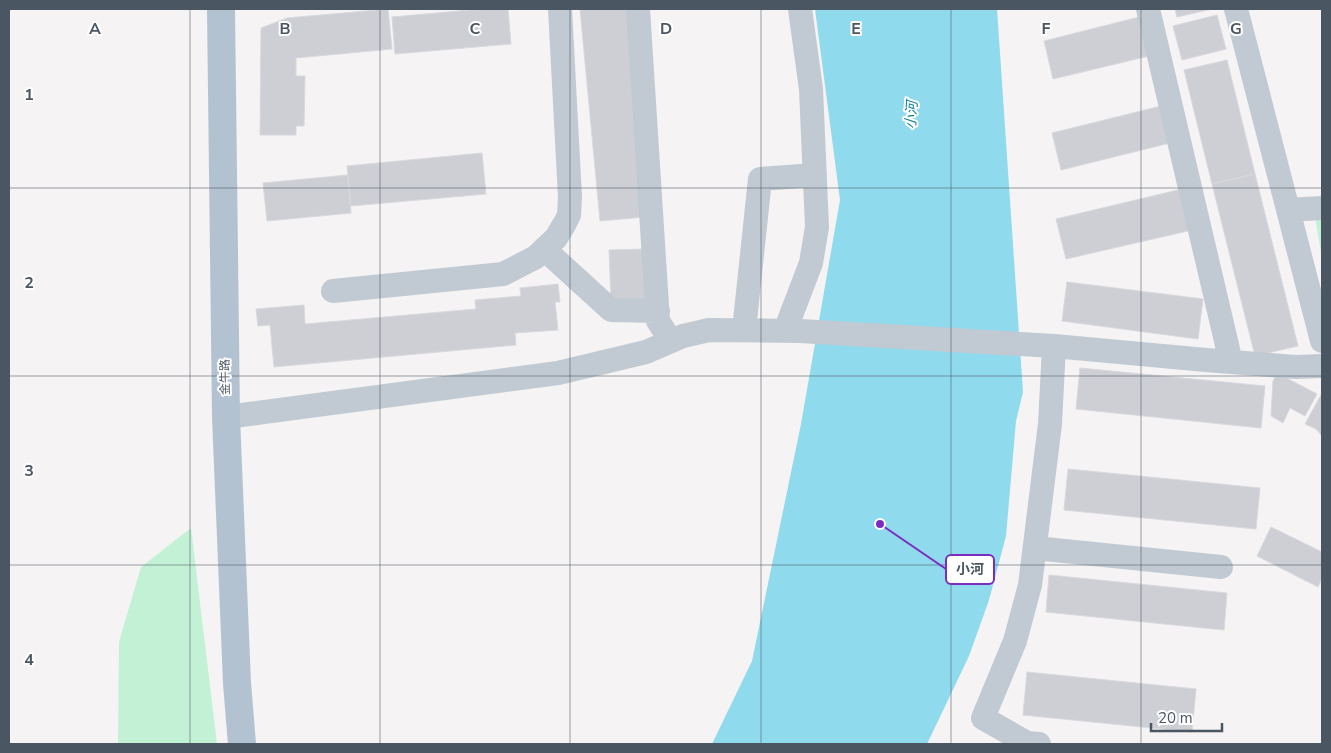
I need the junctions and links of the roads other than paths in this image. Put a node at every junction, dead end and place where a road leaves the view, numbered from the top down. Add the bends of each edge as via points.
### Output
1 (220, 9) edge
2 (560, 9) edge
3 (638, 9) edge
4 (800, 9) edge
5 (1148, 9) edge
6 (1236, 9) edge
7 (815, 175) junction
8 (1322, 208) edge
9 (1288, 210) junction
10 (544, 250) junction
11 (333, 291) dead end
12 (658, 311) junction
13 (744, 330) junction
14 (793, 331) junction
15 (671, 341) junction
16 (1322, 341) edge
17 (1054, 346) junction
18 (1231, 362) junction
19 (1322, 366) edge
20 (226, 418) junction
21 (1035, 548) junction
22 (1221, 567) dead end
23 (242, 744) edge
24 (1039, 744) edge

1 - 20 main road, 金牛路
2 - 10 street via 569,215 556,238
3 - 12 street
4 - 7 street via 811,89
5 - 18 street
6 - 9 street
7 - 13 street via 760,179
7 - 14 street via 817,227
8 - 9 street
9 - 16 street
10 - 11 street via 503,274
10 - 12 street via 610,310
12 - 15 street via 658,321
13 - 14 street
13 - 15 street via 710,330
14 - 17 street
15 - 20 street via 646,352 558,373
17 - 18 street
17 - 21 street via 1050,424
18 - 19 street
20 - 23 main road, 金牛路
21 - 22 street
21 - 24 street via 1030,585 1016,641 983,718 1027,742

